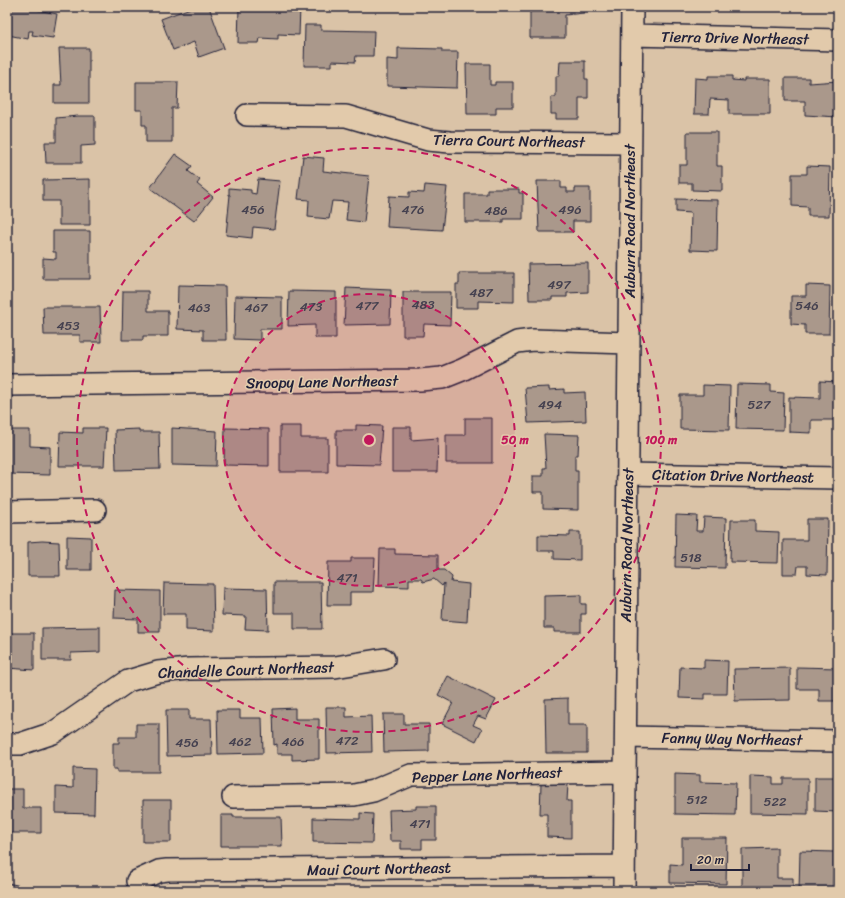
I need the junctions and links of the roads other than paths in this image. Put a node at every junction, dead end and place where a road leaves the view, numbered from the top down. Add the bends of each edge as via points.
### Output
1 (632, 7) edge
2 (632, 35) junction
3 (838, 40) edge
4 (247, 115) dead end
5 (630, 143) junction
6 (629, 343) junction
7 (7, 385) edge
8 (628, 474) junction
9 (838, 478) edge
10 (95, 510) dead end
11 (7, 512) edge
12 (384, 658) dead end
13 (626, 737) junction
14 (838, 741) edge
15 (7, 744) edge
16 (625, 772) junction
17 (233, 797) dead end
18 (624, 866) junction
19 (137, 881) dead end
20 (624, 891) edge

1 - 2 street, Auburn Road Northeast
2 - 3 street, Tierra Drive Northeast
2 - 5 street, Auburn Road Northeast
4 - 5 street, Tierra Court Northeast via 346,116 428,140 450,142
5 - 6 street, Auburn Road Northeast
6 - 7 street, Snoopy Lane Northeast via 533,340 517,342 442,378 420,380
6 - 8 street, Auburn Road Northeast
8 - 9 street, Citation Drive Northeast
8 - 13 street, Auburn Road Northeast
10 - 11 street
12 - 15 street, Chandelle Court Northeast via 335,667 189,669 158,672 128,681 54,733 20,744
13 - 14 street, Fanny Way Northeast
13 - 16 street, Auburn Road Northeast
16 - 17 street, Pepper Lane Northeast via 411,775 373,791 354,795
16 - 18 street, Auburn Road Northeast
18 - 19 street, Maui Court Northeast via 167,870
18 - 20 street, Auburn Road Northeast

